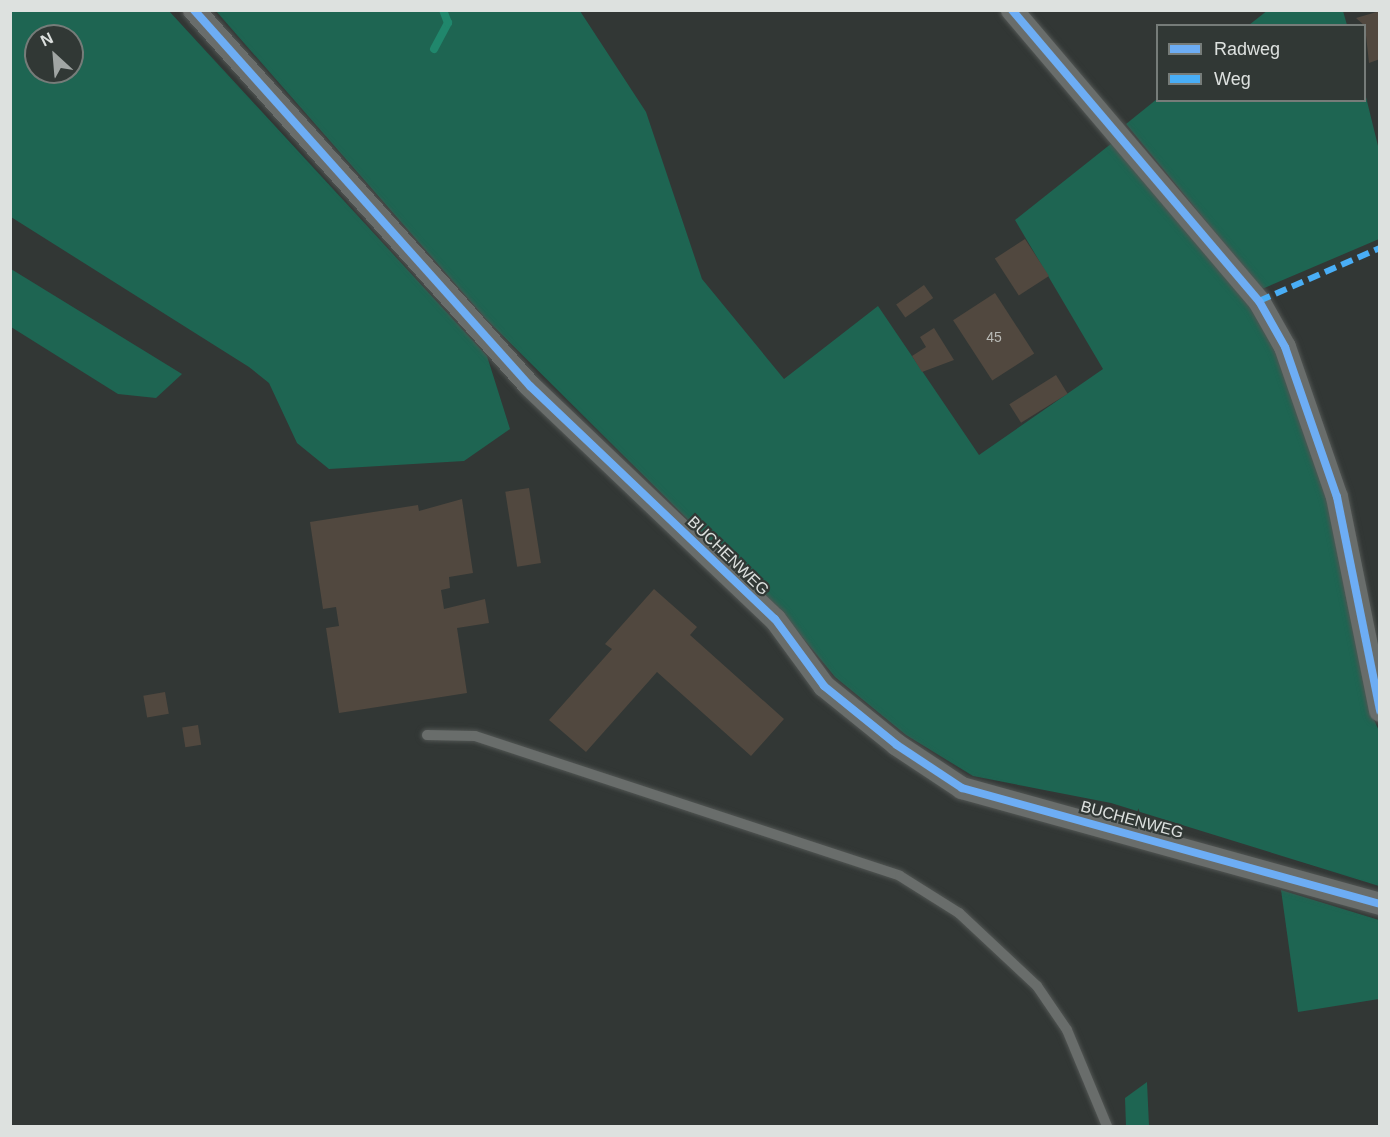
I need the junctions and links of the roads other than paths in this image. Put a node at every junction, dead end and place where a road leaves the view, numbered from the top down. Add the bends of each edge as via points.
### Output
1 (194, 10) edge
2 (1012, 10) edge
3 (1380, 711) edge
4 (427, 735) dead end
5 (1380, 904) edge
6 (1107, 1126) edge

1 - 5 street, BUCHENWEG via 530,386 775,619 824,686 897,745 962,788
2 - 3 street via 1259,301 1285,347 1337,497
4 - 6 lane via 475,736 900,876 959,913 1038,986 1068,1030

